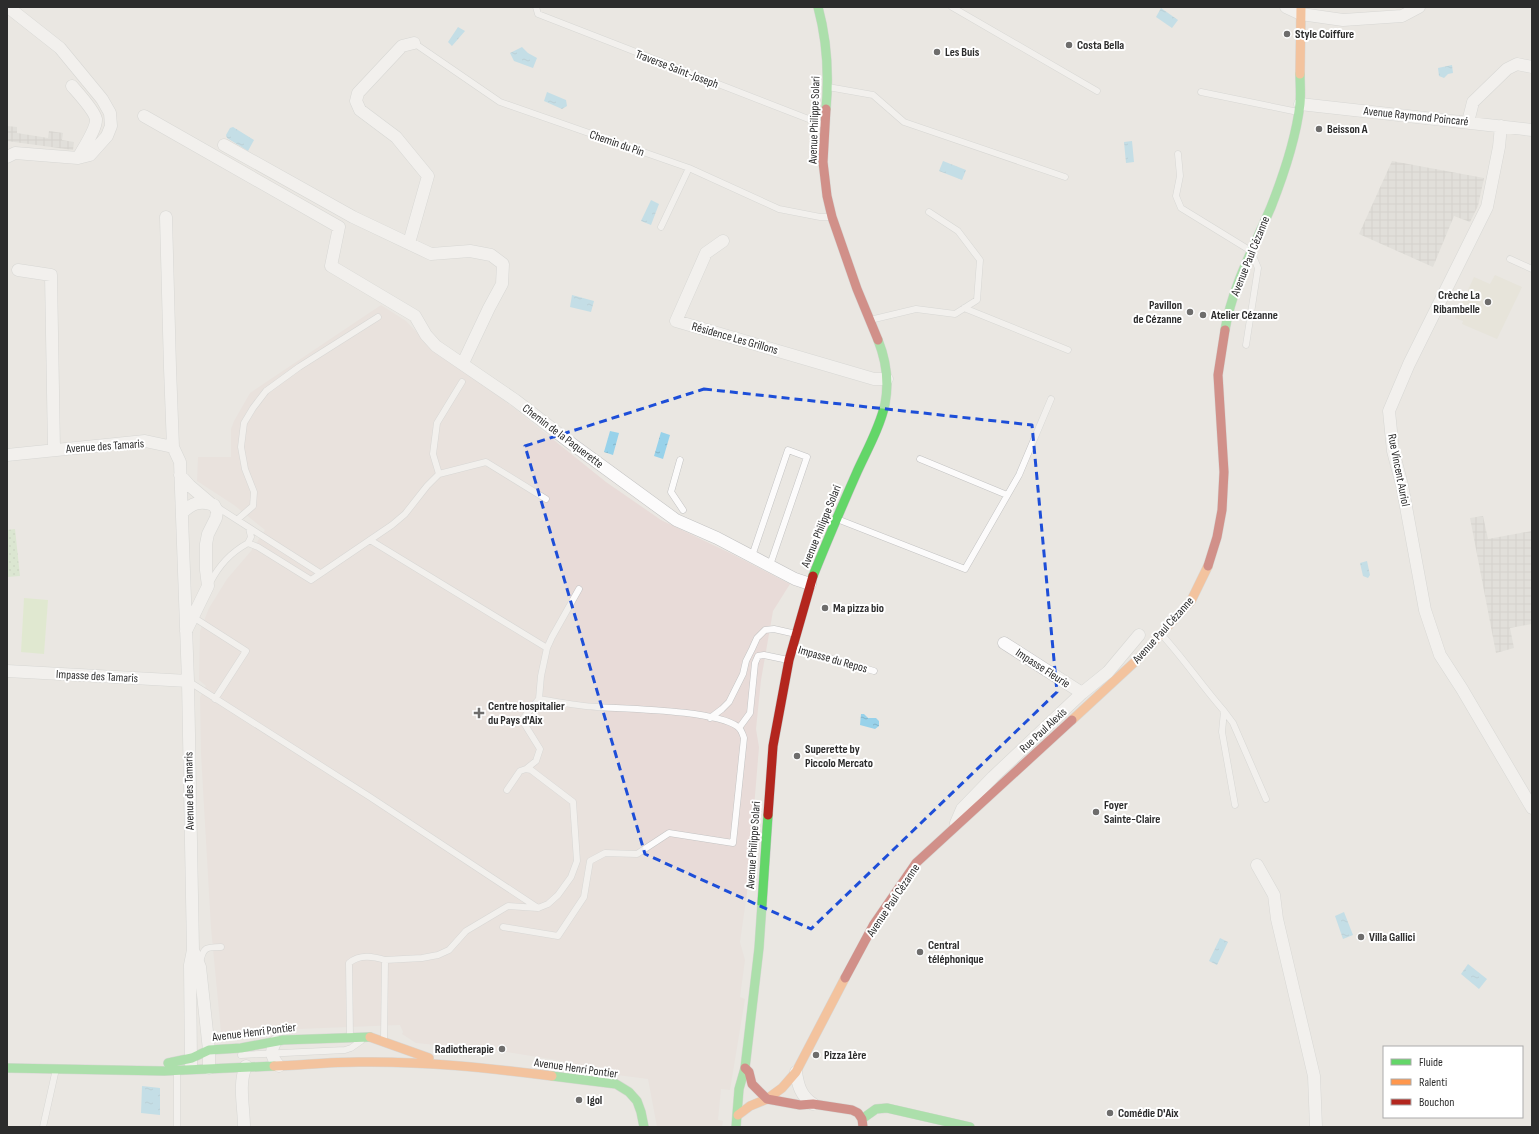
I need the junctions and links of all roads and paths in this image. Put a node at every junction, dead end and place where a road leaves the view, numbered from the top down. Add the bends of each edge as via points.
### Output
1 (8, 7) edge
2 (536, 7) edge
3 (818, 7) edge
4 (952, 7) edge
5 (1286, 7) edge
6 (1419, 7) edge
7 (1301, 10) edge
8 (414, 43) joint
9 (1532, 67) edge
10 (72, 86) dead end
11 (828, 87) junction
12 (1097, 91) dead end
13 (1201, 92) dead end
14 (1299, 108) junction
15 (144, 116) dead end
16 (1468, 122) junction
17 (824, 125) junction
18 (1501, 126) junction
19 (1532, 130) edge
20 (224, 145) dead end
21 (1178, 154) dead end
22 (7, 157) edge
23 (78, 158) junction
24 (689, 168) junction
25 (1065, 177) dead end
26 (929, 212) dead end
27 (166, 217) dead end
28 (832, 217) junction
29 (661, 227) dead end
30 (723, 241) dead end
31 (409, 243) junction
32 (1251, 251) junction
33 (1510, 259) dead end
34 (1532, 269) edge
35 (18, 270) dead end
36 (964, 308) junction
37 (378, 317) dead end
38 (870, 320) junction
39 (1246, 345) dead end
40 (1068, 350) dead end
41 (463, 363) junction
42 (886, 378) junction
43 (462, 382) dead end
44 (1051, 399) dead end
45 (173, 447) junction
46 (54, 450) junction
47 (7, 455) edge
48 (920, 459) dead end
49 (680, 460) dead end
50 (439, 474) junction
51 (180, 475) junction
52 (1008, 495) junction
53 (546, 499) dead end
54 (214, 505) junction
55 (683, 510) dead end
56 (182, 513) junction
57 (836, 519) junction
58 (238, 520) junction
59 (250, 528) junction
60 (370, 540) junction
61 (248, 543) junction
62 (752, 556) junction
63 (770, 565) junction
64 (320, 573) junction
65 (810, 584) junction
66 (208, 586) junction
67 (579, 590) dead end
68 (185, 599) junction
69 (198, 606) junction
70 (193, 617) junction
71 (185, 632) junction
72 (1161, 633) junction
73 (796, 634) junction
74 (1139, 635) dead end
75 (1004, 643) dead end
76 (547, 648) junction
77 (792, 648) junction
78 (789, 660) junction
79 (7, 671) edge
80 (874, 671) dead end
81 (188, 681) junction
82 (1082, 694) junction
83 (215, 698) junction
84 (539, 699) junction
85 (1224, 711) junction
86 (710, 718) junction
87 (739, 728) junction
88 (526, 769) junction
89 (507, 790) dead end
90 (1266, 799) dead end
91 (1235, 806) dead end
92 (1532, 808) edge
93 (952, 830) junction
94 (1257, 865) dead end
95 (538, 908) junction
96 (503, 927) dead end
97 (222, 947) dead end
98 (193, 950) junction
99 (385, 960) junction
100 (200, 967) junction
101 (350, 1036) junction
102 (378, 1040) junction
103 (276, 1041) junction
104 (271, 1054) junction
105 (209, 1058) junction
106 (7, 1060) edge
107 (335, 1063) junction
108 (191, 1064) junction
109 (454, 1065) junction
110 (246, 1066) junction
111 (279, 1066) junction
112 (7, 1068) edge
113 (745, 1068) junction
114 (56, 1069) junction
115 (177, 1070) junction
116 (796, 1072) junction
117 (767, 1099) junction
118 (813, 1104) junction
119 (738, 1114) junction
120 (863, 1123) edge
121 (43, 1127) edge
122 (177, 1127) edge
123 (244, 1127) edge
124 (644, 1127) edge
125 (736, 1127) edge
126 (970, 1127) edge
127 (1316, 1127) edge

1 - 23 street via 60,48 102,99 110,113 111,126 107,136 90,154
2 - 17 lane, Traverse Saint-Joseph via 538,14
3 - 11 street, Avenue Philippe Solari via 825,38
4 - 12 lane
5 - 7 street
6 - 7 street via 1402,16 1344,20
7 - 14 street, Avenue Paul Cézanne
8 - 24 lane, Chemin du Pin via 500,102
8 - 31 street via 402,46 358,93 356,101 360,110 396,137 428,176
9 - 16 street via 1517,64 1507,69 1473,102
10 - 23 street via 95,114 96,120 92,134
11 - 17 street, Avenue Philippe Solari
11 - 25 lane via 873,95 904,122
13 - 14 lane
14 - 16 street, Avenue Raymond Poincaré
14 - 32 street, Avenue Paul Cézanne via 1290,154
15 - 41 street, Chemin de la Paquerette via 339,226 330,266 415,316 436,346
16 - 18 street, Avenue Raymond Poincaré
17 - 28 street, Avenue Philippe Solari via 824,174
18 - 19 street, Avenue Raymond Poincaré
18 - 92 street, Rue Vincent Auriol via 1487,207 1409,364 1389,411 1393,451 1402,485 1425,610 1440,655
20 - 31 street via 353,217
21 - 32 lane via 1180,176 1176,196 1181,208
22 - 23 street via 15,153
24 - 28 lane, Chemin du Pin via 779,209
24 - 29 lane
26 - 36 lane via 958,231 980,260 977,300
27 - 45 street
28 - 38 street, Avenue Philippe Solari
30 - 42 street, Résidence Les Grillons via 706,253 676,320 874,379
31 - 41 street via 431,254 470,251 491,255 503,264 502,284
32 - 39 lane via 1258,268
32 - 72 street, Avenue Paul Cézanne via 1230,306 1218,374 1224,472 1222,510 1217,537 1206,574 1191,601
33 - 34 lane
35 - 46 street via 51,275
36 - 38 lane via 955,314 916,309
36 - 40 lane
37 - 58 lane via 266,391 253,408 244,423 241,447 245,469 254,492 253,506
38 - 42 street, Avenue Philippe Solari via 880,346
41 - 62 street, Chemin de la Paquerette via 676,520
42 - 57 street, Avenue Philippe Solari via 885,404 877,427
43 - 50 lane via 437,423 433,454
44 - 52 lane
45 - 46 street, Avenue des Tamaris via 145,441
45 - 51 street, Avenue des Tamaris via 180,462
46 - 47 street, Avenue des Tamaris
48 - 52 lane
49 - 55 lane via 671,492
50 - 53 lane via 486,462
50 - 60 lane via 405,514
51 - 54 street via 199,495
51 - 56 street, Avenue des Tamaris
52 - 57 lane via 965,569
54 - 56 street via 199,502 190,505
54 - 58 lane
54 - 66 street via 217,511 216,518 206,544
56 - 68 street, Avenue des Tamaris
57 - 65 street, Avenue Philippe Solari
58 - 59 lane
59 - 61 lane via 251,537
59 - 64 lane
60 - 64 lane
60 - 76 lane
61 - 64 lane via 311,580
61 - 66 lane via 228,557
62 - 63 street, Chemin de la Paquerette
62 - 63 lane via 788,450 807,457
63 - 65 street, Chemin de la Paquerette
65 - 73 street, Avenue Philippe Solari
66 - 69 street
67 - 76 lane
68 - 69 lane via 189,606
68 - 71 street, Avenue des Tamaris
69 - 70 street
70 - 71 street
70 - 83 lane via 246,651
71 - 81 street, Avenue des Tamaris
72 - 85 lane
72 - 93 street, Avenue Paul Cézanne via 1138,659
73 - 77 street, Avenue Philippe Solari
73 - 86 lane via 774,629 765,630 757,638 729,702
74 - 82 street, Rue Paul Alexis via 1108,672
75 - 82 street, Impasse Fleurie
76 - 84 lane
77 - 78 street, Avenue Philippe Solari
77 - 80 lane, Impasse du Repos
78 - 87 lane via 758,656 750,713
78 - 113 street, Avenue Philippe Solari via 773,746 759,948
79 - 81 street, Impasse des Tamaris
81 - 83 lane
81 - 98 street, Avenue des Tamaris
82 - 93 street, Rue Paul Alexis via 962,809
83 - 95 lane
84 - 86 lane
84 - 88 lane via 522,720 540,749 536,761
85 - 90 lane via 1233,723
85 - 91 lane via 1222,732
86 - 87 lane via 725,721
87 - 96 lane via 744,738 733,843 669,833 637,854 605,853 590,861 584,897 558,936
88 - 89 lane via 520,771
88 - 95 lane via 531,770 573,802 577,843 577,861 571,877 558,895 548,904
93 - 116 street, Avenue Paul Cézanne via 916,863 874,924
94 - 127 street via 1274,895 1277,919 1314,1076
95 - 99 lane via 508,906 466,931 450,950 438,955
97 - 100 lane via 205,948
98 - 100 street, Avenue des Tamaris
98 - 108 street, Avenue des Tamaris via 190,965
99 - 101 lane via 369,956 356,957 349,963
99 - 102 lane
100 - 105 street, Avenue des Tamaris
101 - 102 street, Avenue Henri Pontier
101 - 103 street, Avenue Henri Pontier via 314,1036
102 - 104 lane via 365,1039 345,1050
102 - 107 street via 382,1052 379,1056 340,1058
102 - 109 street, Avenue Henri Pontier
103 - 104 street
103 - 105 street, Avenue Henri Pontier
104 - 105 lane
104 - 111 street
105 - 108 street, Avenue Henri Pontier
105 - 108 street, Avenue Henri Pontier
105 - 110 street, Avenue Henri Pontier
106 - 108 street, Avenue Henri Pontier
107 - 109 street, Avenue Henri Pontier
107 - 111 street, Avenue Henri Pontier
108 - 115 street, Avenue Henri Pontier
109 - 124 street, Avenue Henri Pontier via 616,1084 636,1098 641,1106
110 - 111 street, Avenue Henri Pontier
110 - 123 street via 242,1082
112 - 114 street, Avenue Henri Pontier
113 - 117 street via 749,1072 752,1084
113 - 119 street, Avenue Philippe Solari via 742,1073
114 - 115 street, Avenue Henri Pontier
114 - 121 lane
115 - 122 lane
116 - 117 street, Avenue Paul Cézanne via 782,1088
116 - 118 street via 799,1089
117 - 118 street via 800,1105
117 - 119 street, Avenue Paul Cézanne
118 - 120 street via 852,1110 858,1113
119 - 125 street, Avenue Philippe Solari
120 - 126 street via 876,1110 887,1108

